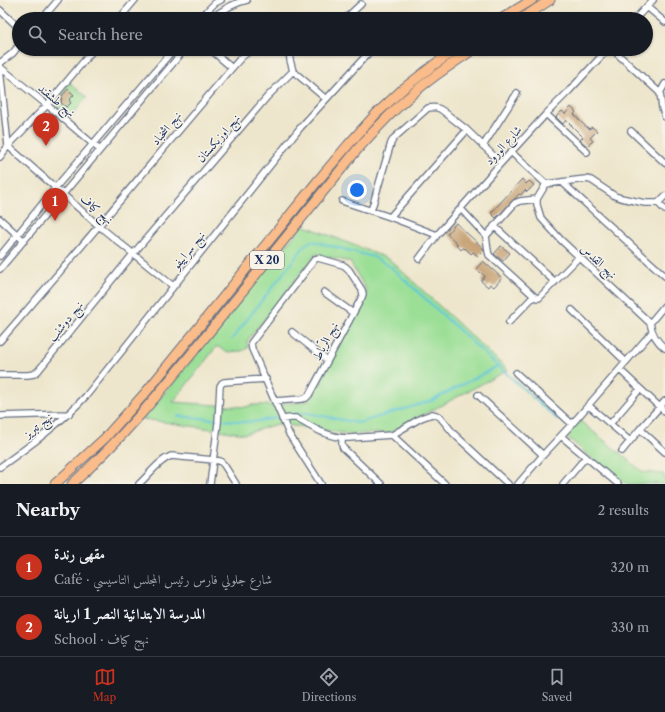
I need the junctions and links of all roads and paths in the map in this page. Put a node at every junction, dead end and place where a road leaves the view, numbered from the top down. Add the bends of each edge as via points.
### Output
1 (58, 0) edge
2 (135, 0) edge
3 (221, 0) edge
4 (247, 0) edge
5 (532, 0) edge
6 (550, 0) edge
7 (653, 0) edge
8 (214, 2) edge
9 (361, 4) dead end
10 (647, 7) junction
11 (0, 10) edge
12 (220, 11) joint
13 (48, 12) edge
14 (125, 12) edge
15 (205, 12) edge
16 (352, 12) edge
17 (512, 12) edge
18 (532, 12) edge
19 (642, 12) edge
20 (12, 21) edge
21 (665, 22) edge
22 (12, 54) edge
23 (88, 56) edge
24 (168, 56) edge
25 (179, 56) edge
26 (218, 56) edge
27 (242, 56) edge
28 (289, 56) edge
29 (366, 56) edge
30 (447, 56) edge
31 (464, 56) edge
32 (602, 56) edge
33 (620, 56) edge
34 (0, 63) edge
35 (0, 68) edge
36 (232, 68) junction
37 (293, 71) junction
38 (665, 84) edge
39 (517, 93) dead end
40 (660, 93) junction
41 (326, 99) junction
42 (47, 105) junction
43 (546, 114) junction
44 (665, 117) edge
45 (467, 130) junction
46 (631, 131) dead end
47 (93, 144) junction
48 (8, 146) junction
49 (483, 146) junction
50 (100, 150) junction
51 (511, 152) junction
52 (587, 152) dead end
53 (0, 157) edge
54 (502, 163) junction
55 (665, 163) edge
56 (562, 182) junction
57 (546, 184) junction
58 (56, 188) junction
59 (64, 194) junction
60 (665, 196) edge
61 (537, 198) junction
62 (342, 201) dead end
63 (658, 203) junction
64 (461, 209) junction
65 (665, 210) edge
66 (371, 211) junction
67 (390, 217) junction
68 (0, 219) edge
69 (99, 226) junction
70 (494, 226) junction
71 (18, 234) junction
72 (437, 235) junction
73 (486, 236) junction
74 (24, 241) junction
75 (133, 254) junction
76 (0, 256) edge
77 (579, 257) junction
78 (419, 259) dead end
79 (0, 269) edge
80 (665, 276) edge
81 (554, 282) junction
82 (173, 286) junction
83 (324, 292) dead end
84 (534, 296) junction
85 (665, 305) edge
86 (572, 310) dead end
87 (353, 313) junction
88 (509, 322) dead end
89 (650, 323) junction
90 (292, 332) dead end
91 (652, 332) junction
92 (0, 340) edge
93 (665, 348) edge
94 (327, 360) junction
95 (626, 362) junction
96 (620, 370) junction
97 (516, 373) dead end
98 (0, 375) edge
99 (266, 380) junction
100 (640, 389) junction
101 (478, 395) dead end
102 (275, 401) junction
103 (665, 401) edge
104 (588, 405) junction
105 (659, 407) junction
106 (665, 412) edge
107 (69, 414) junction
108 (0, 416) edge
109 (282, 419) junction
110 (572, 424) junction
111 (610, 424) junction
112 (640, 429) junction
113 (392, 435) junction
114 (561, 436) junction
115 (342, 438) junction
116 (630, 441) junction
117 (622, 452) dead end
118 (665, 452) edge
119 (543, 455) junction
120 (586, 458) junction
121 (214, 460) junction
122 (0, 467) edge
123 (144, 483) edge
124 (521, 483) edge
125 (55, 484) edge
126 (72, 484) edge
127 (210, 484) edge
128 (236, 484) edge
129 (321, 484) edge
130 (381, 484) edge
131 (444, 484) edge
132 (508, 484) edge
133 (563, 484) edge
134 (618, 484) edge

1 - 13 street
2 - 14 street
3 - 8 street
4 - 12 street
5 - 17 highway
6 - 18 highway
7 - 10 street
8 - 12 street
8 - 15 street
9 - 16 street
10 - 19 street
10 - 21 street
11 - 20 street
22 - 34 street
23 - 42 street
24 - 47 street
25 - 50 street
26 - 36 street
27 - 36 street, نهج اشخباد
28 - 37 street
29 - 41 street, نهج سراييفو
30 - 125 highway, X 20 via 404,88 376,114 316,183 147,392 105,438
31 - 126 highway, X 20 via 410,96 356,151 155,398 113,446
32 - 43 street, شارع الورود
33 - 40 street
35 - 42 street, نهج طشقند
35 - 48 street
36 - 69 street, نهج اشخباد
37 - 41 street
37 - 75 street, نهج اوزبكستان via 267,97
38 - 40 street
39 - 49 street
40 - 44 street
41 - 82 street, نهج سراييفو
42 - 47 street, نهج طشقند
42 - 48 street
43 - 51 street, شارع الورود
43 - 52 street
45 - 49 street
45 - 66 street via 438,108 428,108 391,143
45 - 67 street
46 - 55 street
47 - 50 street, نهج طشقند
47 - 58 street
48 - 53 street
48 - 58 street, نهج كياف
49 - 54 street
50 - 59 street
51 - 54 street, شارع الورود
51 - 57 street
54 - 64 street, شارع الورود
56 - 57 street
56 - 63 street via 591,180 615,196 645,203
56 - 80 street
57 - 61 street
58 - 59 street, نهج كياف
58 - 71 street
59 - 69 street, نهج كياف
59 - 74 street
60 - 63 street
61 - 70 street via 515,203
61 - 77 street, نهج القدس via 541,218
62 - 66 street
63 - 65 street
64 - 72 street, شارع الورود
64 - 73 street
66 - 67 street
67 - 72 street
68 - 71 street
69 - 75 street, نهج كياف
69 - 92 street
70 - 73 street
70 - 81 street
71 - 74 street
71 - 76 street
72 - 78 street, شارع الورود
73 - 84 street via 489,254
74 - 79 street
75 - 82 street, نهج كياف
75 - 98 street, نهج دوشنب via 38,371 32,374
77 - 81 street
77 - 89 street, نهج القدس
81 - 84 street via 539,298
82 - 107 street, نهج سراييفو via 97,383
83 - 87 street
84 - 88 street
85 - 89 street
86 - 95 street
87 - 94 street, نهج الرّباط
87 - 99 street, نهج الرّباط via 363,294 352,275 343,265 315,259 251,343
89 - 91 street
90 - 94 street
91 - 93 street
91 - 95 street
94 - 102 street, نهج الرّباط via 306,398
95 - 96 street
96 - 100 street
96 - 104 street
97 - 110 street
99 - 102 street
99 - 121 street via 221,384
100 - 105 street
100 - 111 street
101 - 119 street
102 - 109 street
103 - 105 street
104 - 110 street
104 - 111 street
105 - 106 street
105 - 112 street
107 - 108 street
107 - 122 street, نهج تبريز
109 - 115 street via 296,418 322,433
109 - 129 street via 292,440
110 - 114 street
111 - 116 street
112 - 116 street
112 - 118 street
113 - 115 street
113 - 131 street
113 - 132 street via 421,418 436,415
114 - 119 street
114 - 120 street
115 - 130 street via 343,448
116 - 117 street
119 - 124 street
120 - 133 street
120 - 134 street
121 - 123 street via 171,456 161,461
121 - 127 street
121 - 128 street via 224,465

